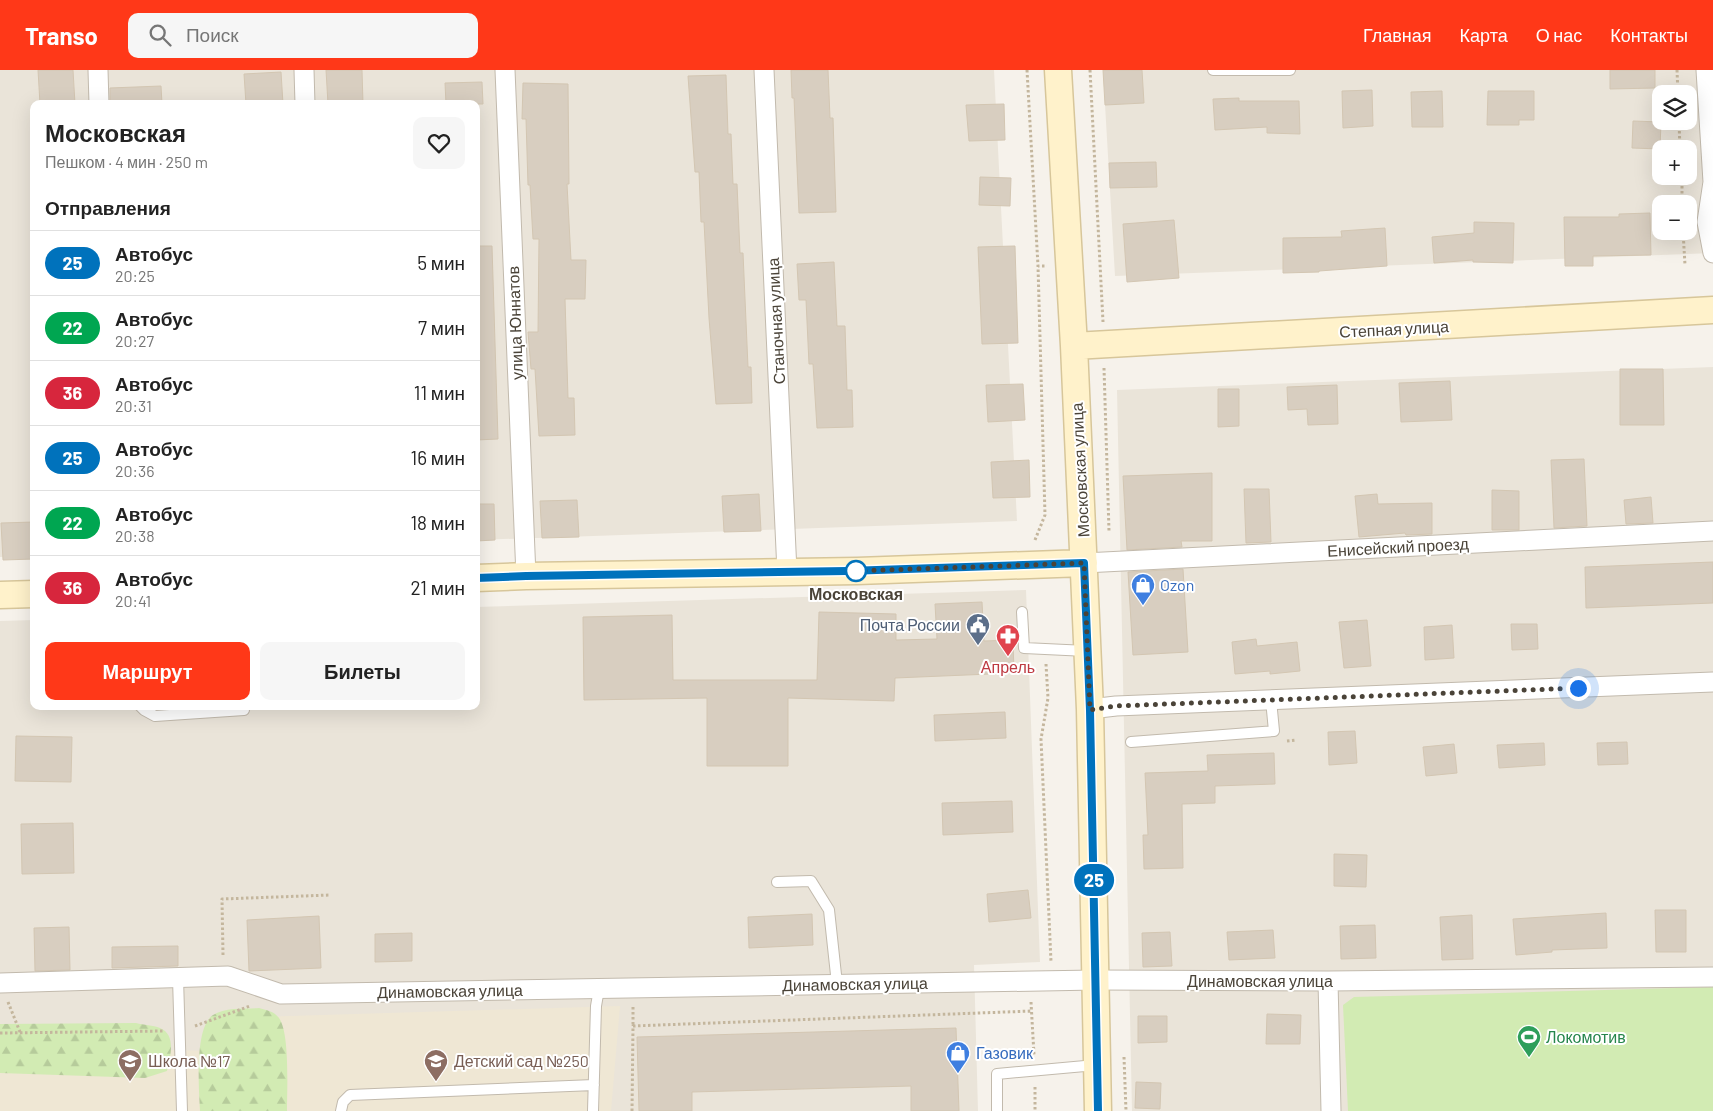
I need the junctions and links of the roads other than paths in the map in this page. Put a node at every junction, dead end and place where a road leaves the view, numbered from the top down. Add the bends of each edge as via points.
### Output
1 (98, 70) edge
2 (304, 70) edge
3 (504, 70) edge
4 (764, 70) edge
5 (1058, 70) edge
6 (1213, 70) edge
7 (1290, 70) edge
8 (1706, 70) edge
9 (99, 100) edge
10 (305, 100) edge
11 (1713, 252) edge
12 (1713, 310) edge
13 (1074, 346) junction
14 (1713, 531) edge
15 (1084, 563) junction
16 (787, 572) junction
17 (526, 576) junction
18 (480, 578) edge
19 (30, 594) edge
20 (0, 595) edge
21 (1022, 612) dead end
22 (1088, 651) junction
23 (1713, 682) edge
24 (1271, 700) junction
25 (144, 710) edge
26 (244, 710) dead end
27 (1090, 710) junction
28 (1131, 742) dead end
29 (777, 882) dead end
30 (1713, 977) edge
31 (178, 978) junction
32 (1096, 980) junction
33 (0, 982) edge
34 (1328, 982) junction
35 (837, 984) junction
36 (599, 988) junction
37 (1097, 1065) junction
38 (594, 1085) junction
39 (182, 1111) edge
40 (341, 1111) edge
41 (593, 1111) edge
42 (998, 1111) edge
43 (1098, 1111) edge
44 (1331, 1111) edge

1 - 9 street
2 - 10 street
3 - 17 street, улица Юннатов
4 - 16 street, Станочная улица
5 - 13 street, Московская улица
6 - 7 lane
8 - 11 street via 1713,182 1707,222
12 - 13 street, Степная улица
13 - 15 street, Московская улица
14 - 15 street, Енисейский проезд
15 - 16 street
15 - 22 street, Московская улица
16 - 17 street
17 - 18 street
19 - 20 street
21 - 22 lane via 1024,648
22 - 27 street, Московская улица
23 - 24 street
24 - 27 street via 1116,706
24 - 28 lane via 1274,731
25 - 26 lane via 155,716
27 - 32 street, Московская улица
29 - 35 lane via 812,881 829,910
30 - 34 street, Динамовская улица
31 - 33 street, Динамовская улица
31 - 36 street, Динамовская улица via 228,976 281,994
31 - 39 lane
32 - 34 street, Динамовская улица
32 - 35 street, Динамовская улица
32 - 37 street, Московская улица
34 - 44 street
35 - 36 street, Динамовская улица
36 - 38 lane
37 - 42 lane via 997,1074
37 - 43 street, Московская улица
38 - 40 lane via 350,1096 343,1102
38 - 41 lane

